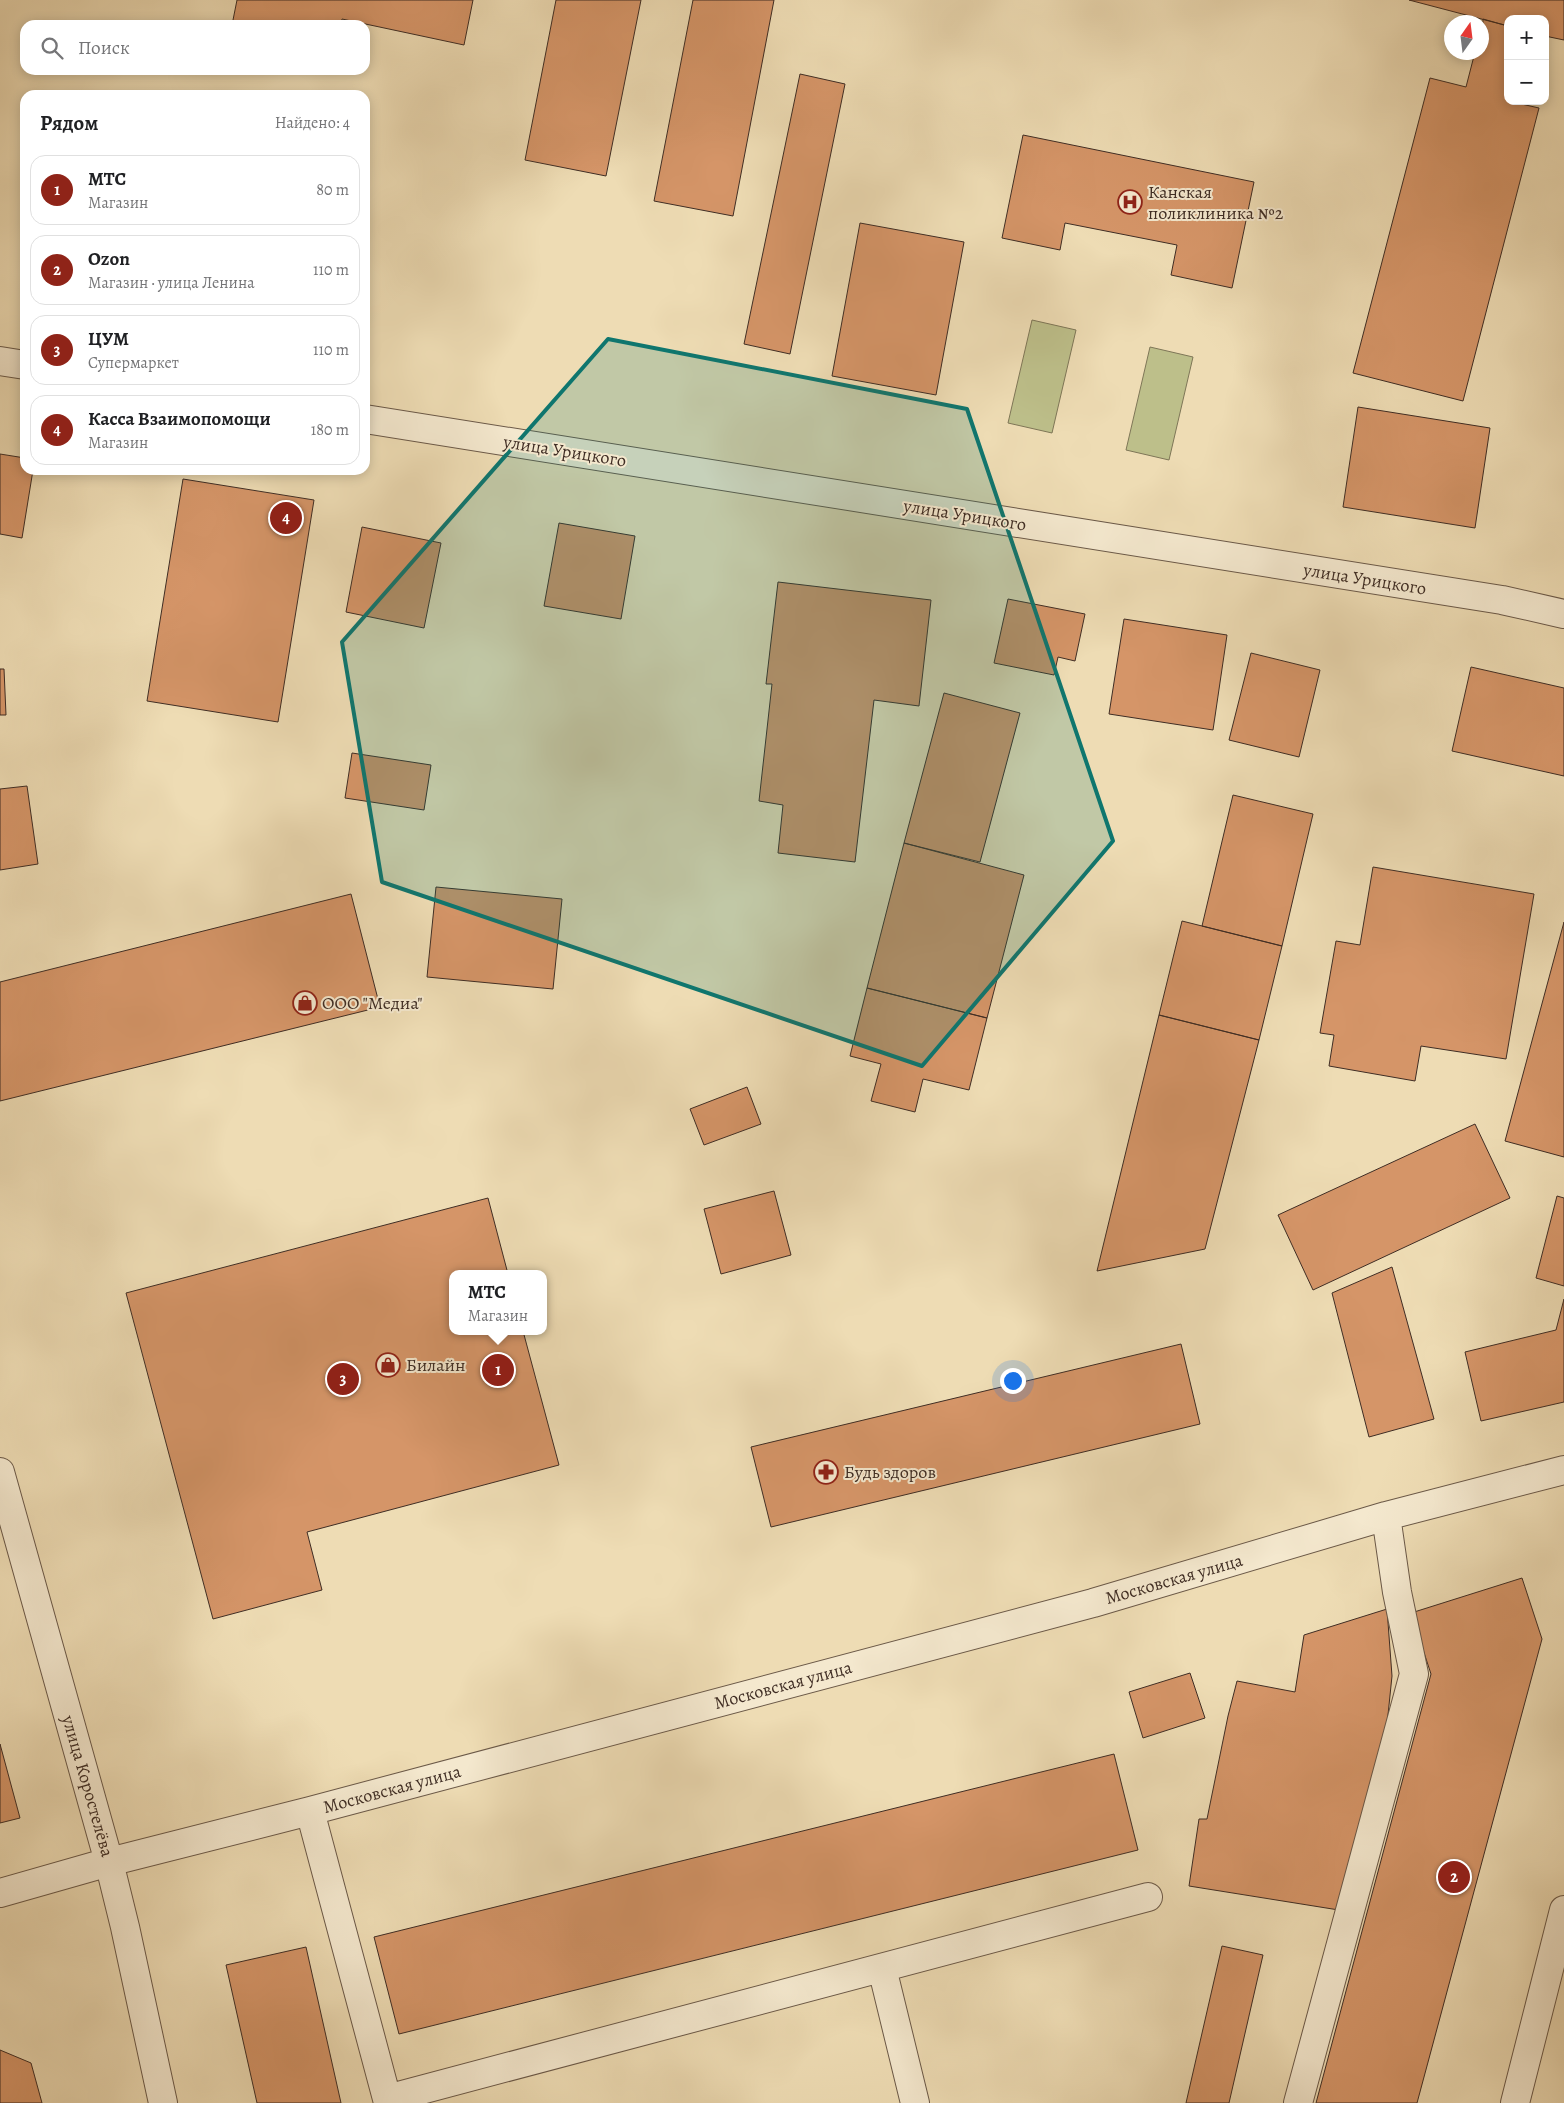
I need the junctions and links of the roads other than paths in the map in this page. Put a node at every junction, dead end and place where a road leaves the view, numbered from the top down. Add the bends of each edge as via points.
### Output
1 (0, 361) edge
2 (20, 364) edge
3 (370, 420) edge
4 (1564, 614) edge
5 (1564, 1470) edge
6 (0, 1472) edge
7 (1386, 1516) junction
8 (310, 1811) junction
9 (109, 1862) junction
10 (0, 1893) edge
11 (1148, 1897) dead end
12 (1564, 1910) edge
13 (882, 1968) junction
14 (387, 2101) edge
15 (163, 2103) edge
16 (915, 2103) edge
17 (1298, 2103) edge
18 (1515, 2103) edge

1 - 2 street
3 - 4 street, улица Урицкого via 1492,599
5 - 7 street, Московская улица
6 - 9 street, улица Коростелёва
7 - 8 street, Московская улица via 1093,1603
7 - 17 street via 1414,1674
8 - 9 street, Московская улица
8 - 14 street
9 - 10 street, Московская улица
9 - 15 street, улица Коростелёва
11 - 13 street
12 - 18 street
13 - 14 street
13 - 16 street

